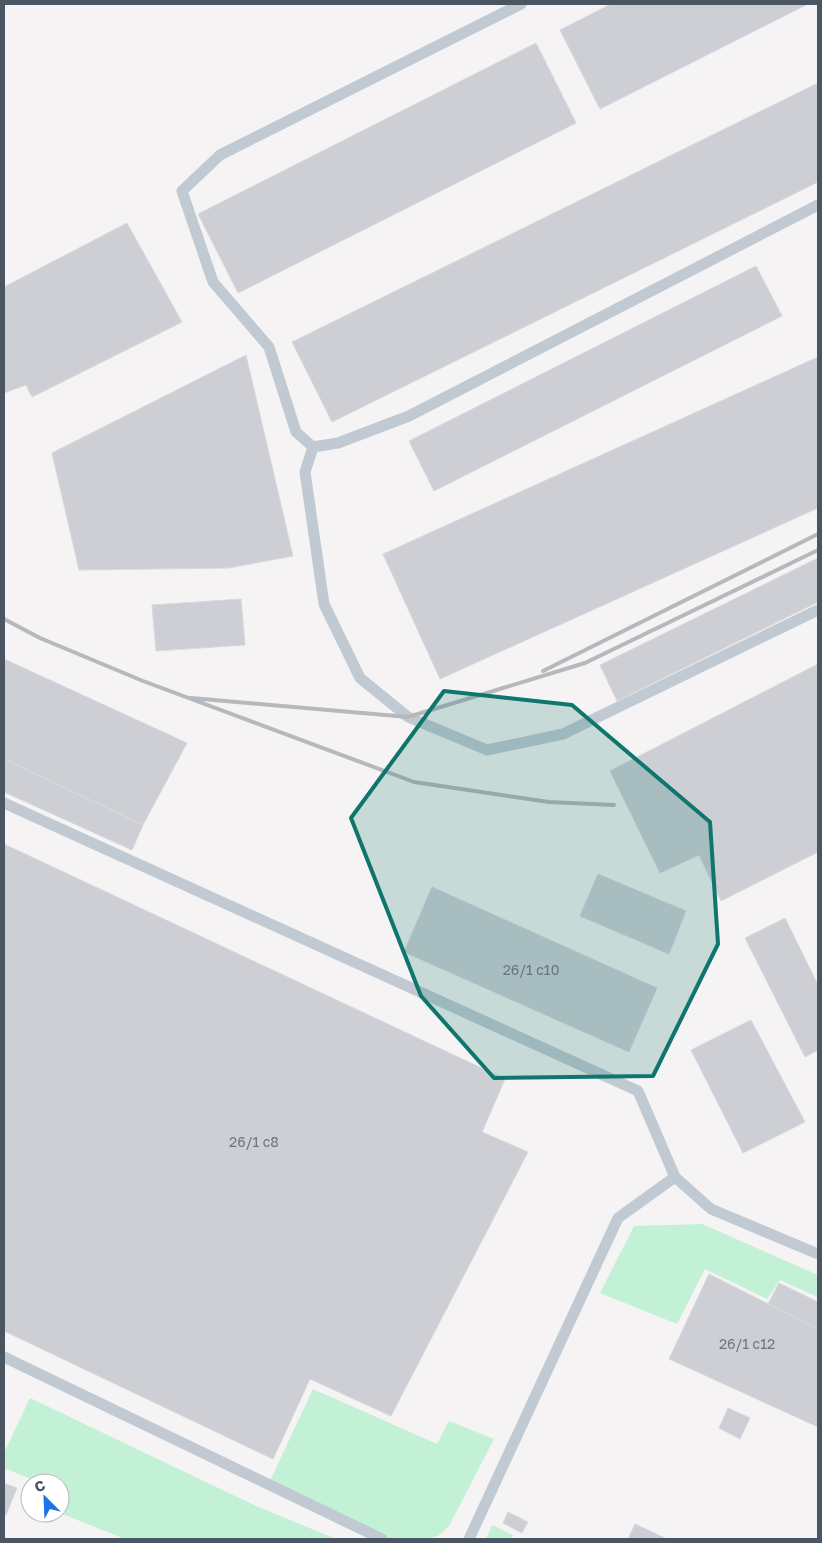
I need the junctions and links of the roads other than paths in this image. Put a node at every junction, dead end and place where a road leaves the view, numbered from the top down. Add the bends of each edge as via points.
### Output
1 (521, 4) edge
2 (818, 205) edge
3 (313, 447) junction
4 (818, 610) edge
5 (4, 803) edge
6 (675, 1177) junction
7 (818, 1254) edge
8 (4, 1357) edge
9 (382, 1539) edge
10 (469, 1539) edge

1 - 3 lane via 220,154 182,191 213,282 269,347 296,432
2 - 3 lane via 409,416 338,443
3 - 4 lane via 305,472 324,604 360,678 408,717 487,750 563,734
5 - 6 lane via 638,1091
6 - 7 lane via 711,1209
6 - 10 lane via 618,1218
8 - 9 lane

